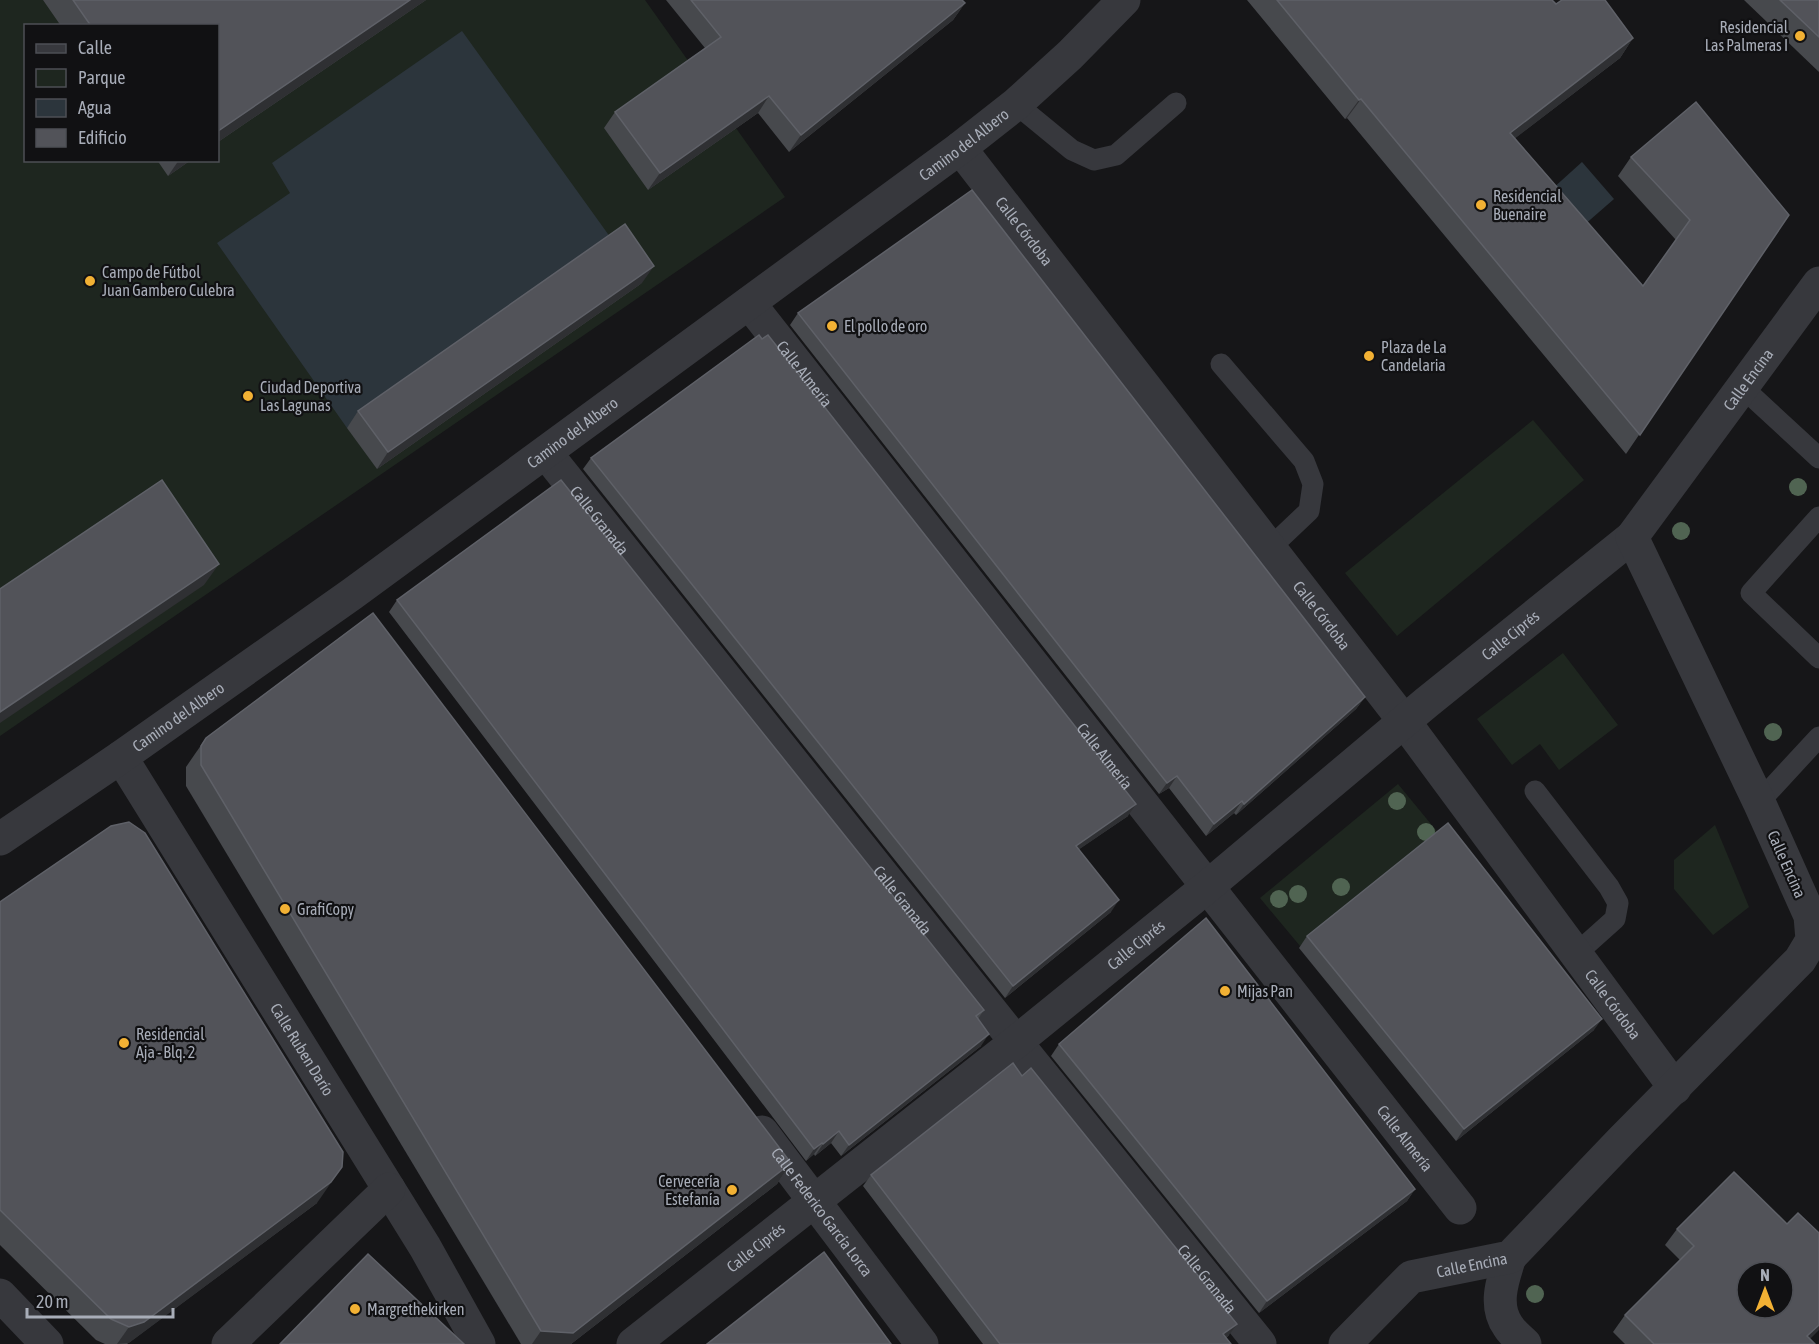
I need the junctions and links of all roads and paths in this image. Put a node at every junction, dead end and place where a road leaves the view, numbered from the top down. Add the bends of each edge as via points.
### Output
1 (1124, 0) edge
2 (1176, 103) dead end
3 (1016, 104) junction
4 (960, 148) junction
5 (1819, 283) edge
6 (749, 303) junction
7 (1221, 364) dead end
8 (1742, 387) junction
9 (546, 453) junction
10 (1819, 458) edge
11 (1819, 517) edge
12 (1632, 537) junction
13 (1270, 548) junction
14 (1819, 658) edge
15 (1404, 721) junction
16 (1819, 737) edge
17 (121, 757) junction
18 (1535, 791) dead end
19 (1759, 802) junction
20 (0, 839) edge
21 (1207, 887) junction
22 (1577, 953) junction
23 (1810, 969) edge
24 (1016, 1042) junction
25 (1675, 1088) junction
26 (741, 1104) edge
27 (389, 1189) junction
28 (815, 1201) junction
29 (1460, 1208) dead end
30 (1510, 1257) junction
31 (0, 1296) edge
32 (47, 1344) edge
33 (228, 1344) edge
34 (479, 1344) edge
35 (633, 1344) edge
36 (922, 1344) edge
37 (1260, 1344) edge
38 (1346, 1344) edge
39 (1525, 1344) edge

1 - 3 street, Camino del Albero
2 - 3 lane via 1116,155 1094,160 1072,150
3 - 4 street, Camino del Albero
4 - 6 street, Camino del Albero
4 - 13 street, Calle Córdoba
5 - 8 street, Calle Encina
6 - 9 street, Camino del Albero
6 - 21 street, Calle Almería
7 - 13 lane via 1304,461 1313,484 1310,511
8 - 10 lane
8 - 12 street, Calle Encina
9 - 17 street, Camino del Albero via 360,604
9 - 24 street, Calle Granada
11 - 14 lane via 1751,593
12 - 15 street, Calle Ciprés
12 - 19 street, Calle Encina
13 - 15 street, Calle Córdoba
15 - 21 street, Calle Ciprés
15 - 22 street, Calle Córdoba
16 - 19 lane
17 - 20 street, Camino del Albero
17 - 27 street, Calle Ruben Darío
18 - 22 lane via 1618,903 1615,920
19 - 23 street, Calle Encina via 1810,916
21 - 24 street, Calle Ciprés
21 - 29 street, Calle Almería
22 - 25 street, Calle Córdoba
23 - 25 street, Calle Encina
24 - 28 street, Calle Ciprés
24 - 37 street, Calle Granada
25 - 30 street, Calle Encina
26 - 28 street, Calle Federico García Lorca
27 - 33 street
27 - 34 street, Calle Ruben Darío
28 - 35 street, Calle Ciprés
28 - 36 street, Calle Federico García Lorca
30 - 38 street, Calle Encina via 1411,1277
30 - 39 street via 1499,1305 1507,1326
31 - 32 street

